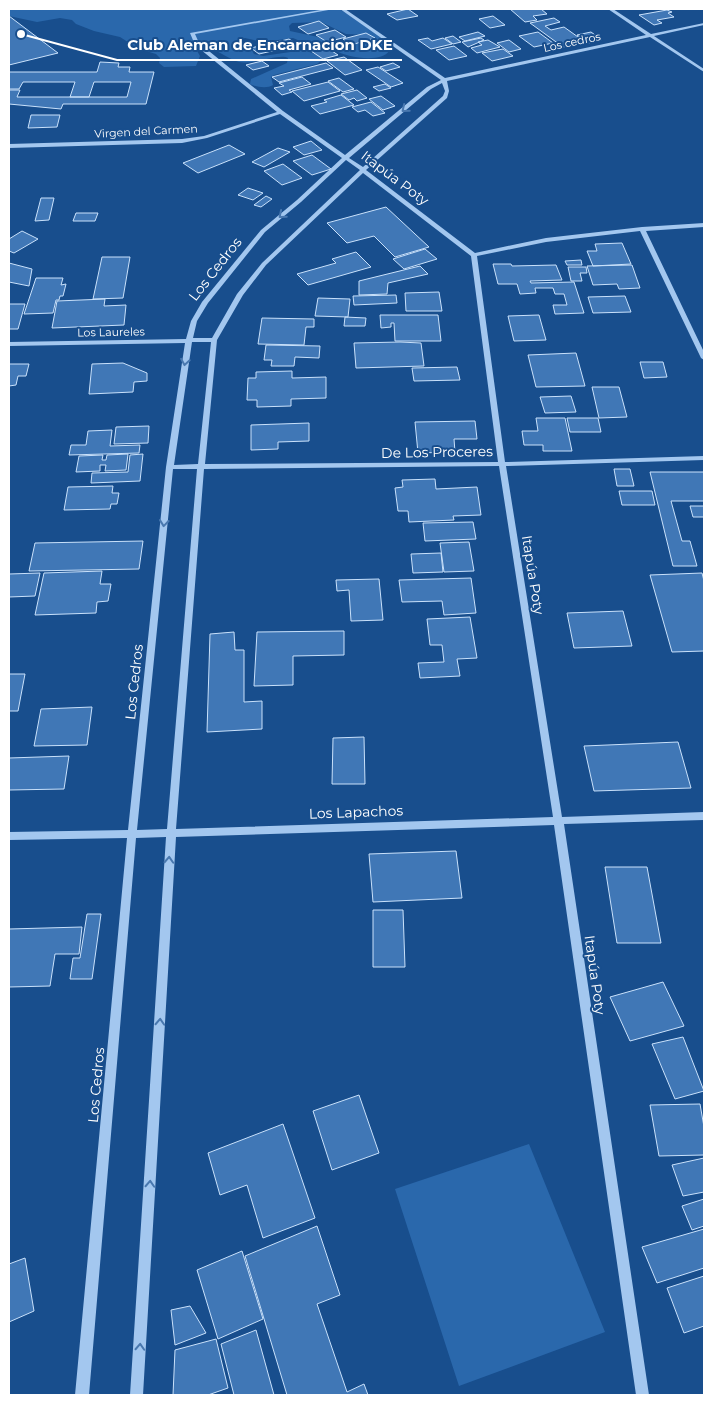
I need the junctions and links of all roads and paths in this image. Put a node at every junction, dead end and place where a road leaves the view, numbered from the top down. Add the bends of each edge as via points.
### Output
1 (332, 9) edge
2 (342, 9) edge
3 (610, 9) edge
4 (704, 24) edge
5 (650, 36) junction
6 (704, 71) edge
7 (444, 80) junction
8 (281, 112) junction
9 (9, 146) edge
10 (345, 158) junction
11 (363, 170) junction
12 (704, 225) edge
13 (642, 229) junction
14 (474, 255) junction
15 (189, 340) junction
16 (214, 340) junction
17 (704, 340) edge
18 (696, 341) junction
19 (9, 344) edge
20 (704, 358) edge
21 (704, 458) edge
22 (502, 464) junction
23 (170, 467) junction
24 (201, 467) junction
25 (704, 816) edge
26 (558, 819) junction
27 (171, 833) junction
28 (132, 834) junction
29 (9, 836) edge
30 (82, 1395) edge
31 (137, 1395) edge
32 (643, 1395) edge

1 - 8 street, Itapúa Poty via 192,33 197,44
2 - 7 street
3 - 5 street
4 - 5 street, Los cedros
5 - 6 street
5 - 7 street, Los cedros
7 -> 10 street, Los Cedros via 429,88
7 - 11 street via 445,97
8 - 9 street, Virgen del Carmen via 205,137 182,141
8 - 10 street, Itapúa Poty
10 - 11 street, Itapúa Poty
10 -> 15 street, Los Cedros via 247,249 204,302
11 - 14 street, Itapúa Poty
11 - 16 street via 264,264 240,294
12 - 13 street
13 - 14 street via 546,240
13 - 18 street
14 - 22 street, Itapúa Poty
15 - 16 street, Los Laureles
15 - 19 street, Los Laureles
15 -> 23 street, Los Cedros
16 - 24 street
17 - 18 street
18 - 20 street
21 - 22 street, De Los Proceres
22 - 24 street, De Los Proceres
22 - 26 street, Itapúa Poty
23 - 24 street, De Los Proceres
23 -> 28 street, Los Cedros
24 - 27 street
25 - 26 street, Los Lapachos
26 - 27 street, Los Lapachos
26 - 32 street, Itapúa Poty
27 - 28 street, Los Lapachos
31 -> 27 street
28 - 29 street, Los Lapachos
28 - 30 street, Los Cedros

